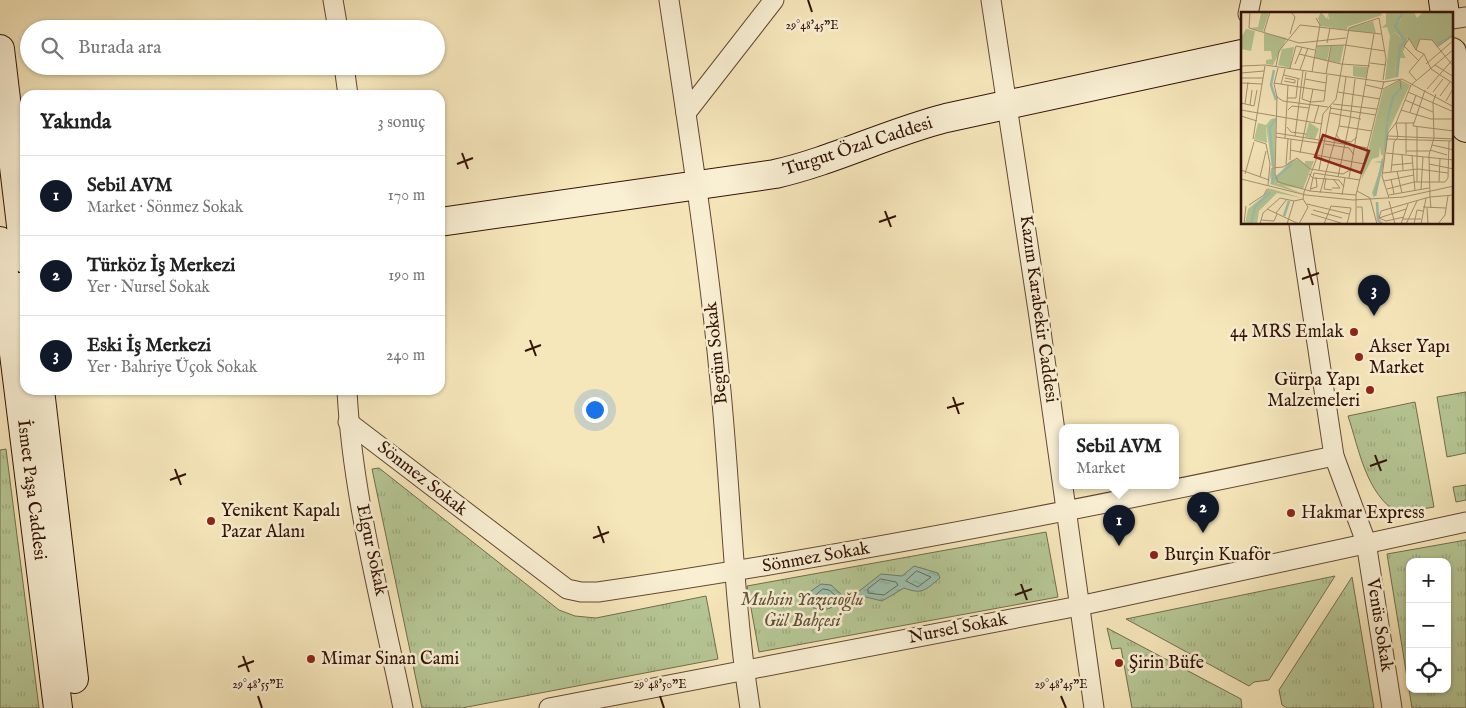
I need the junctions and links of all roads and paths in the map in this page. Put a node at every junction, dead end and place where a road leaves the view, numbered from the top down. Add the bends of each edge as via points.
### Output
1 (333, 0) edge
2 (669, 0) edge
3 (774, 0) edge
4 (991, 0) edge
5 (336, 20) edge
6 (0, 49) edge
7 (1241, 52) edge
8 (1454, 63) edge
9 (345, 75) edge
10 (347, 90) edge
11 (1008, 105) junction
12 (686, 113) junction
13 (1466, 128) edge
14 (698, 186) junction
15 (20, 217) edge
16 (445, 221) edge
17 (1299, 225) edge
18 (0, 241) edge
19 (15, 283) edge
20 (20, 332) edge
21 (26, 395) edge
22 (41, 395) edge
23 (347, 395) edge
24 (348, 422) junction
25 (1334, 456) junction
26 (1059, 462) edge
27 (1179, 488) edge
28 (1063, 489) edge
29 (1173, 489) edge
30 (1066, 511) junction
31 (1466, 522) edge
32 (1366, 542) junction
33 (734, 572) junction
34 (1079, 606) junction
35 (744, 670) junction
36 (58, 708) edge
37 (77, 708) edge
38 (404, 708) edge
39 (549, 708) edge
40 (750, 708) edge
41 (1094, 708) edge
42 (1392, 708) edge

1 - 5 street
2 - 12 street, Begüm Sokak
3 - 12 street
4 - 11 street, Kazım Karabekir Caddesi
6 - 15 main road
7 - 11 main road, Turgut Özal Caddesi
8 - 13 main road
9 - 10 street
11 - 14 main road, Turgut Özal Caddesi via 912,126 798,169
11 - 26 street, Kazım Karabekir Caddesi
12 - 14 street, Begüm Sokak
14 - 16 main road, Turgut Özal Caddesi
14 - 33 street, Begüm Sokak via 728,464
17 - 25 street, Venüs Sokak
18 - 19 main road, İsmet Paşa Caddesi
19 - 20 main road, İsmet Paşa Caddesi
21 - 36 main road, İsmet Paşa Caddesi
22 - 37 main road, İsmet Paşa Caddesi
23 - 24 street, Elgur Sokak
24 - 33 street, Sönmez Sokak via 567,589 598,592
24 - 38 street, Elgur Sokak via 362,511
25 - 27 street, Sönmez Sokak
25 - 32 street, Venüs Sokak
28 - 30 street, Kazım Karabekir Caddesi
29 - 30 street, Sönmez Sokak
30 - 33 street, Sönmez Sokak
30 - 34 street, Kazım Karabekir Caddesi
31 - 32 street, Nursel Sokak
32 - 34 street, Nursel Sokak
32 - 42 street, Venüs Sokak
33 - 35 street, Begüm Sokak
34 - 35 street, Nursel Sokak
34 - 41 street, Kazım Karabekir Caddesi
35 - 39 street, Nursel Sokak
35 - 40 street, Begüm Sokak

